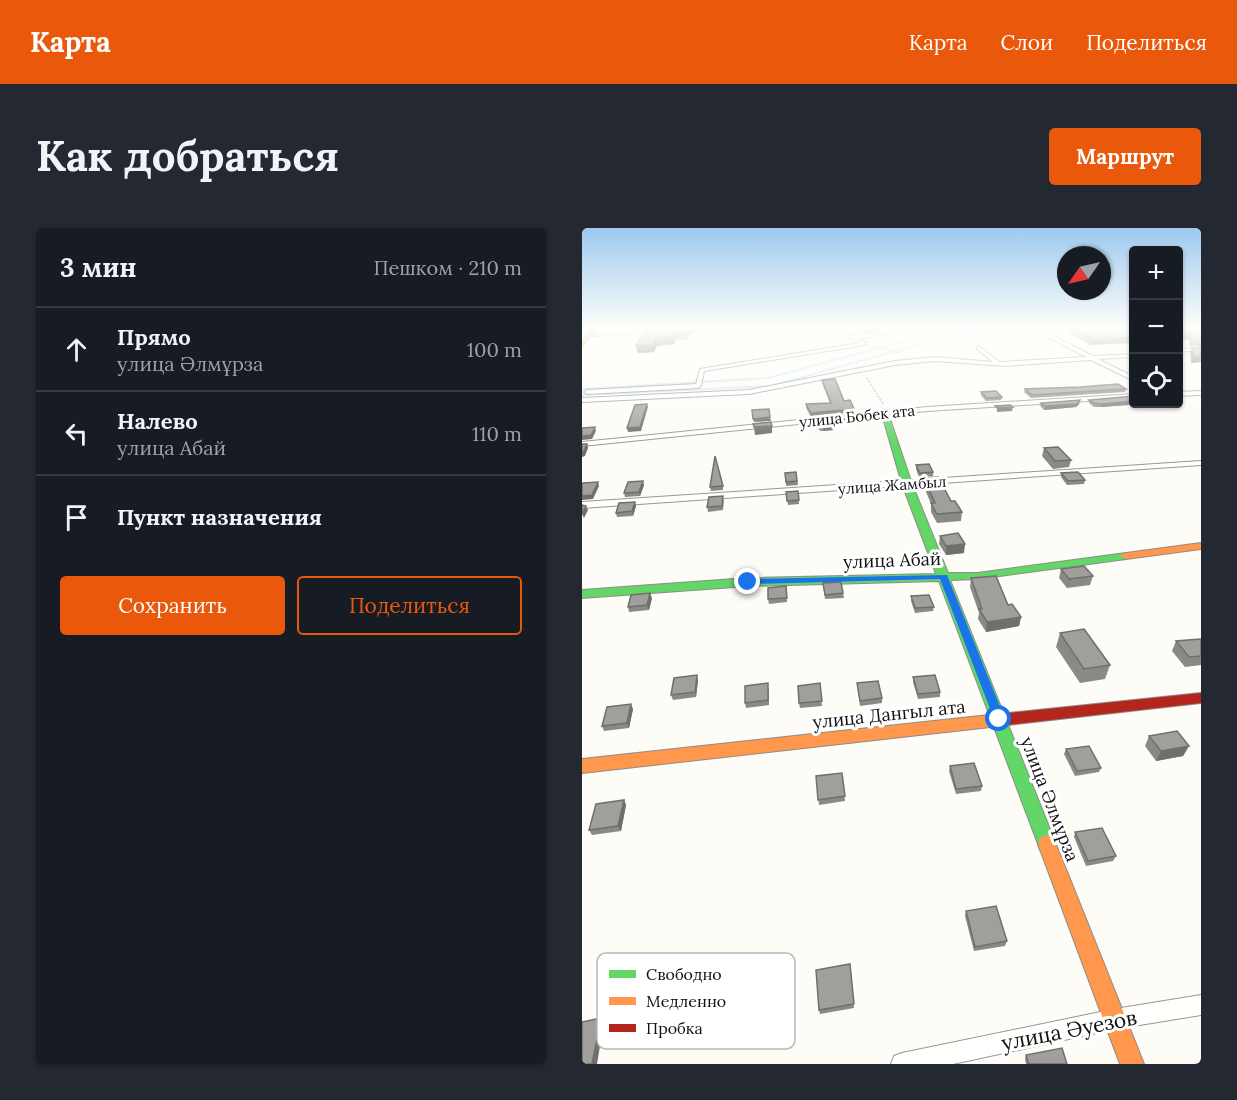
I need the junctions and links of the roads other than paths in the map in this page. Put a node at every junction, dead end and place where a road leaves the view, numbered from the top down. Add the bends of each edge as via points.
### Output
1 (721, 367) edge
2 (880, 367) edge
3 (1112, 367) edge
4 (1129, 376) edge
5 (582, 392) edge
6 (1201, 393) edge
7 (1183, 394) edge
8 (1129, 396) edge
9 (582, 400) edge
10 (884, 413) junction
11 (582, 444) edge
12 (1201, 463) edge
13 (907, 484) junction
14 (582, 505) edge
15 (1201, 546) edge
16 (944, 577) junction
17 (582, 594) edge
18 (1201, 698) edge
19 (999, 719) junction
20 (582, 766) edge
21 (1201, 1005) edge
22 (1115, 1019) junction
23 (902, 1064) edge
24 (1132, 1064) edge

1 - 5 street via 702,370 698,386
2 - 9 street via 729,394
3 - 4 street
6 - 7 street
8 - 10 street, улица Бобек ата
10 - 11 street, улица Бобек ата
10 - 13 street, улица Әлмұрза
12 - 13 street, улица Жамбыл
13 - 14 street, улица Жамбыл
13 - 16 street, улица Әлмұрза
15 - 16 street, улица Абай via 978,576
16 - 17 street, улица Абай via 748,582
16 - 19 street, улица Әлмұрза
18 - 19 street, улица Дангыл ата
19 - 20 street, улица Дангыл ата
19 - 22 street, улица Әлмұрза
21 - 22 street, улица Әуезов
22 - 23 street, улица Әуезов
22 - 24 street, улица Әлмұрза

